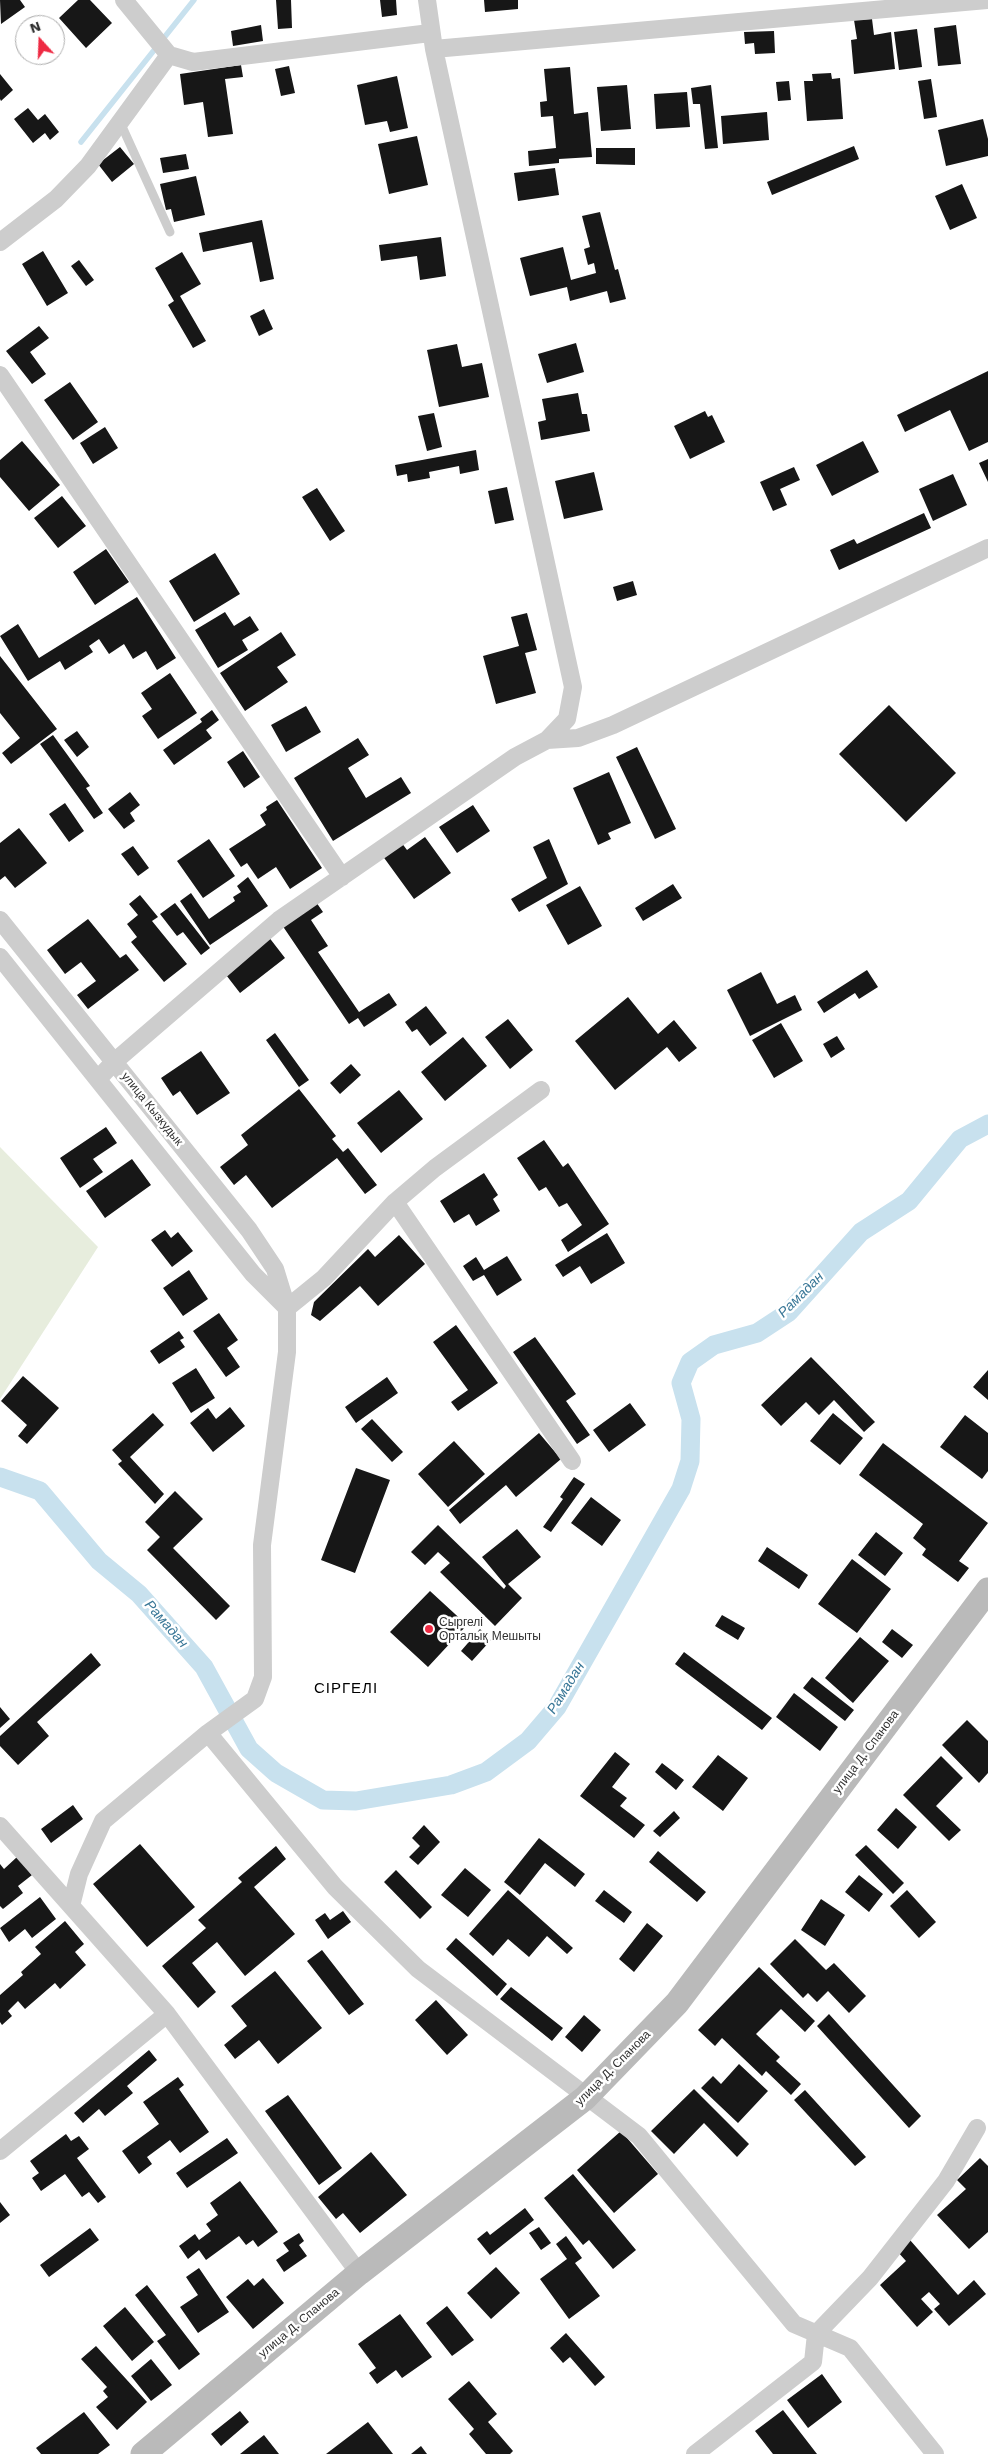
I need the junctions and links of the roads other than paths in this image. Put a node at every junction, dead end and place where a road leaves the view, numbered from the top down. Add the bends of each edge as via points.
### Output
1 (124, 0) edge
2 (428, 0) edge
3 (987, 0) edge
4 (432, 41) junction
5 (168, 55) junction
6 (120, 122) junction
7 (170, 232) dead end
8 (0, 242) edge
9 (0, 375) edge
10 (988, 548) edge
11 (547, 740) junction
12 (342, 877) junction
13 (0, 920) edge
14 (0, 957) edge
15 (114, 1062) junction
16 (98, 1079) junction
17 (541, 1090) dead end
18 (395, 1202) junction
19 (288, 1308) junction
20 (572, 1461) dead end
21 (988, 1590) edge
22 (208, 1732) junction
23 (0, 1826) edge
24 (71, 1906) junction
25 (167, 2014) junction
26 (585, 2098) junction
27 (977, 2128) dead end
28 (0, 2151) edge
29 (358, 2273) junction
30 (816, 2334) junction
31 (143, 2454) edge
32 (694, 2454) edge
33 (934, 2454) edge

1 - 5 street
2 - 4 street
3 - 4 street
4 - 5 street via 193,62
4 - 11 street via 573,686 567,719
5 - 6 street
6 - 7 lane
6 - 8 street via 88,166 56,199
9 - 12 street
10 - 11 street via 612,726 578,738
11 - 12 street via 515,757
12 - 15 street via 279,920
13 - 15 street, улица Кызкудык
14 - 16 street
15 - 16 street
15 - 19 street, улица Кызкудык via 249,1230 275,1269
16 - 19 street via 253,1274
17 - 18 street via 435,1168
18 - 19 street via 324,1278
18 - 20 street
19 - 22 street, улица Кызкудык via 287,1352 262,1545 263,1677 255,1699
21 - 26 main road, улица Д. Спанова via 677,2003
22 - 24 street via 103,1821 79,1874
22 - 26 street via 335,1887 418,1969
23 - 24 street
24 - 25 street
25 - 28 street
25 - 29 street
26 - 29 main road, улица Д. Спанова
26 - 30 street via 639,2136 794,2324
27 - 30 street via 946,2181 870,2278
29 - 31 main road, улица Д. Спанова
30 - 32 street via 813,2362
30 - 33 street via 850,2348

